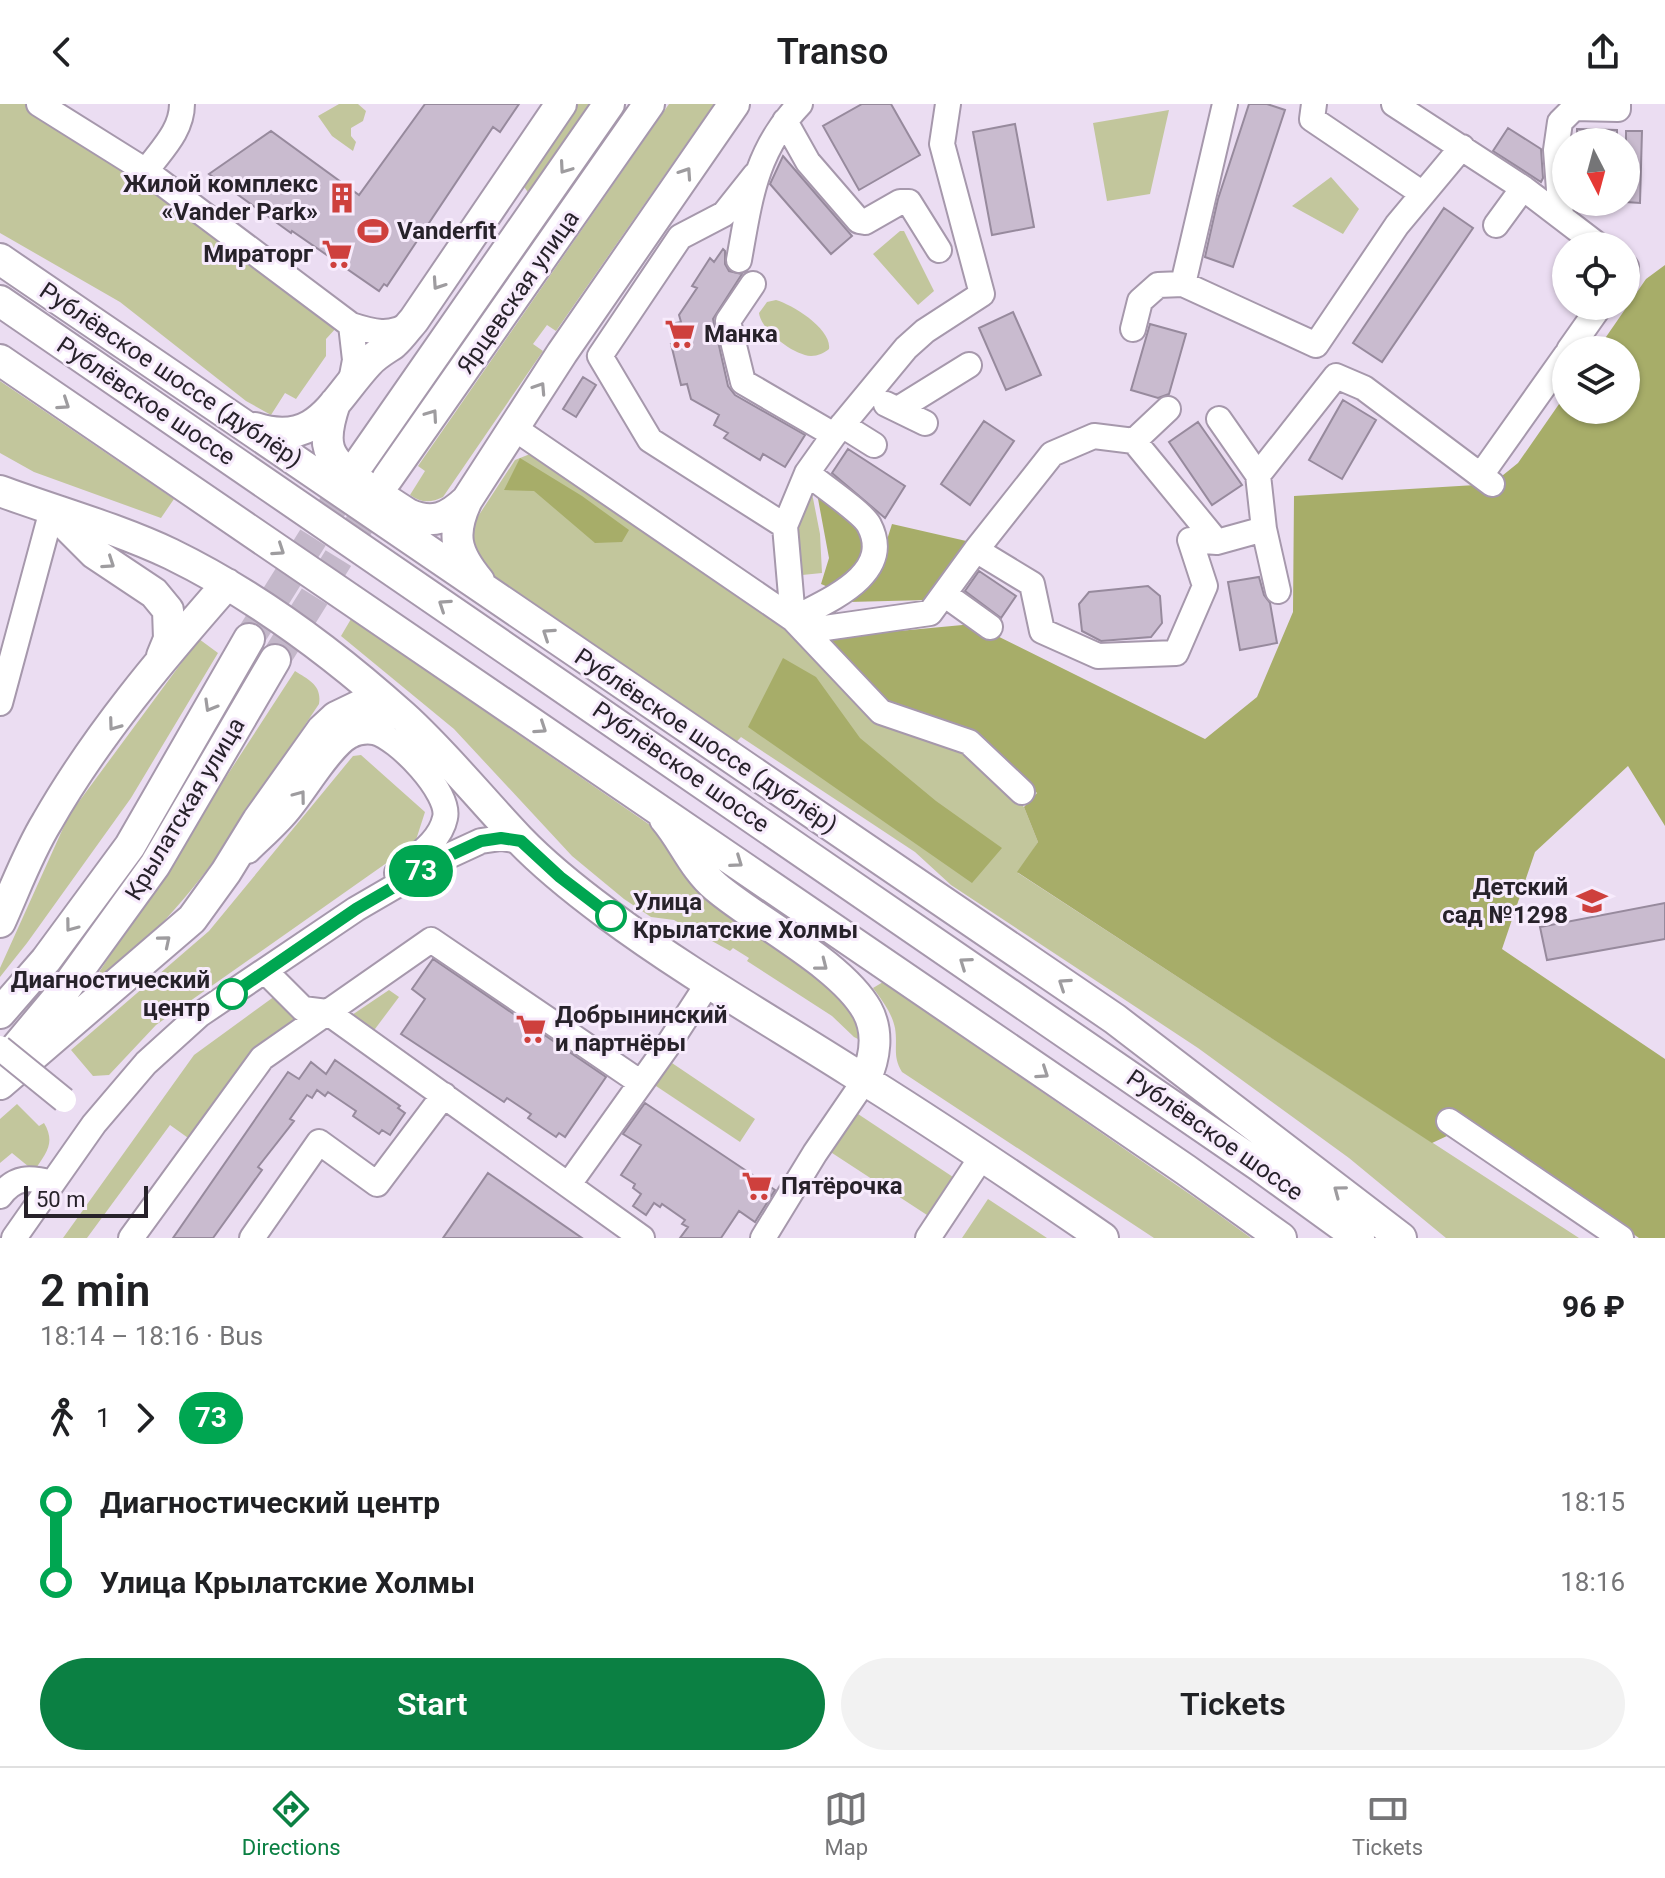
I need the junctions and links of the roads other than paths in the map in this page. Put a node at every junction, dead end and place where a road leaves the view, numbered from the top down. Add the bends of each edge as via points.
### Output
1 (39, 104) edge
2 (182, 104) edge
3 (561, 104) edge
4 (609, 104) edge
5 (649, 104) edge
6 (734, 104) edge
7 (948, 104) edge
8 (1225, 104) edge
9 (1314, 104) edge
10 (1394, 104) edge
11 (1618, 104) edge
12 (69, 112) edge
13 (792, 113) edge
14 (1559, 128) edge
15 (1462, 147) junction
16 (764, 165) junction
17 (146, 171) junction
18 (1523, 188) junction
19 (1423, 194) junction
20 (1552, 209) edge
21 (1561, 216) edge
22 (1496, 225) dead end
23 (1581, 232) edge
24 (939, 250) dead end
25 (0, 259) edge
26 (739, 260) dead end
27 (753, 284) dead end
28 (1183, 284) junction
29 (0, 301) edge
30 (414, 320) junction
31 (351, 325) junction
32 (1133, 329) dead end
33 (1316, 345) junction
34 (0, 360) edge
35 (969, 365) dead end
36 (1336, 376) junction
37 (1552, 377) edge
38 (344, 392) junction
39 (860, 403) junction
40 (898, 409) junction
41 (1168, 409) dead end
42 (1219, 419) dead end
43 (925, 423) dead end
44 (245, 425) junction
45 (514, 428) junction
46 (838, 430) junction
47 (1134, 441) junction
48 (874, 445) dead end
49 (360, 462) tunnel mouth
50 (807, 473) junction
51 (1258, 475) junction
52 (387, 479) tunnel mouth
53 (0, 491) edge
54 (467, 500) junction
55 (52, 510) junction
56 (785, 526) junction
57 (1264, 529) junction
58 (1217, 542) junction
59 (976, 550) junction
60 (227, 584) junction
61 (1278, 591) dead end
62 (944, 594) junction
63 (490, 595) junction
64 (793, 619) junction
65 (990, 627) dead end
66 (249, 639) tunnel mouth
67 (275, 660) tunnel mouth
68 (160, 662) junction
69 (0, 703) edge
70 (405, 718) junction
71 (1022, 792) dead end
72 (650, 802) junction
73 (521, 841) junction
74 (226, 872) junction
75 (356, 909) junction
76 (0, 922) edge
77 (265, 971) junction
78 (709, 982) junction
79 (327, 1012) junction
80 (0, 1013) edge
81 (1115, 1019) junction
82 (0, 1048) edge
83 (0, 1066) edge
84 (865, 1080) junction
85 (641, 1083) junction
86 (0, 1084) edge
87 (444, 1095) junction
88 (1449, 1121) dead end
89 (94, 1124) junction
90 (1204, 1128) junction
91 (983, 1155) junction
92 (52, 1183) junction
93 (569, 1184) junction
94 (0, 1196) edge
95 (14, 1238) edge
96 (131, 1238) edge
97 (252, 1238) edge
98 (642, 1238) edge
99 (763, 1238) edge
100 (928, 1238) edge
101 (1103, 1238) edge
102 (1281, 1238) edge
103 (1359, 1238) edge
104 (1401, 1238) edge
105 (1621, 1238) edge

1 - 12 street
2 - 17 street via 180,123
3 -> 30 main road
4 -> 49 main road, Ярцевская улица
52 -> 5 main road, Ярцевская улица
45 -> 6 main road
7 - 39 street via 944,151 982,294 915,340
8 - 28 street
9 - 19 street via 1312,119
10 - 15 street
11 - 14 street via 1618,109 1574,108
12 - 17 street
13 - 16 street
13 - 24 street via 808,162 859,221 909,202
15 - 18 street
15 - 19 street
16 - 26 street
16 - 56 street via 724,214 680,237 600,356 650,440
17 - 31 street
18 - 20 street
18 - 22 street
19 - 33 street
21 - 23 street
25 - 44 main road, Рублёвское шоссе (дублёр)
27 - 46 street via 728,321 743,382
28 - 32 street via 1158,285 1140,301
28 - 33 street
90 -> 29 main road, Рублёвское шоссе
30 - 31 street via 387,333
30 - 38 main road
31 - 38 street via 355,360
33 - 36 street
34 -> 72 main road, Рублёвское шоссе
35 - 40 street
36 - 37 street via 1364,388 1487,480
36 - 51 street
38 - 44 main road via 306,430 269,433
38 - 54 main road via 327,436 340,468 420,520 446,517
39 - 40 street
39 - 46 street
40 - 43 street
41 - 47 street
42 - 51 street
44 - 63 main road, Рублёвское шоссе (дублёр)
45 - 54 main road
45 - 64 street
46 - 48 street
46 - 50 street
47 - 58 street
47 - 59 street via 1094,436 1052,454
50 - 56 street
50 - 64 street via 869,523 874,544 870,565 855,584
51 - 57 street
53 - 55 main road
54 - 63 main road via 457,541 468,568
55 - 60 main road via 169,553
55 -> 68 main road via 94,553 154,593 168,610 169,639
55 - 69 street
56 - 64 street
57 - 58 street
57 - 61 street
58 - 59 street via 1190,540 1205,586 1176,653 1160,654 1098,656 1042,631 1032,584
59 - 62 street
60 - 68 main road
60 - 70 main road via 323,650
62 - 64 street via 930,613 825,628
62 - 65 street
81 -> 63 main road, Рублёвское шоссе (дублёр)
64 - 71 street via 881,712 969,742
66 -> 80 main road, Крылатская улица via 130,846
67 - 83 main road, Крылатская улица via 155,865 66,988
68 -> 76 main road via 44,826
70 - 73 main road
70 - 74 main road via 373,705 336,717
72 -> 84 main road via 713,886 829,969 861,1002 874,1046
72 -> 102 main road, Рублёвское шоссе
73 - 75 street via 501,838 465,847
73 - 78 main road via 608,914
74 -> 75 street via 289,810 338,745 350,736 376,732 422,769 446,810 440,833
86 -> 74 main road via 192,919
75 - 77 street
77 - 79 street via 303,1009
77 - 89 street via 172,1037
78 - 84 main road
78 - 85 street
79 - 85 street via 431,940
79 - 87 street
79 - 96 street via 262,1058
81 - 90 main road
104 -> 81 main road, Рублёвское шоссе (дублёр)
82 - 89 street, bridge
84 - 91 main road
84 - 99 street
85 - 93 street
87 - 93 street
87 - 97 street via 377,1184 319,1142
88 - 105 street
89 - 92 street
90 - 103 main road, Рублёвское шоссе
91 - 100 street
91 - 101 main road
92 - 94 street via 20,1179
92 - 95 street
93 - 98 street

